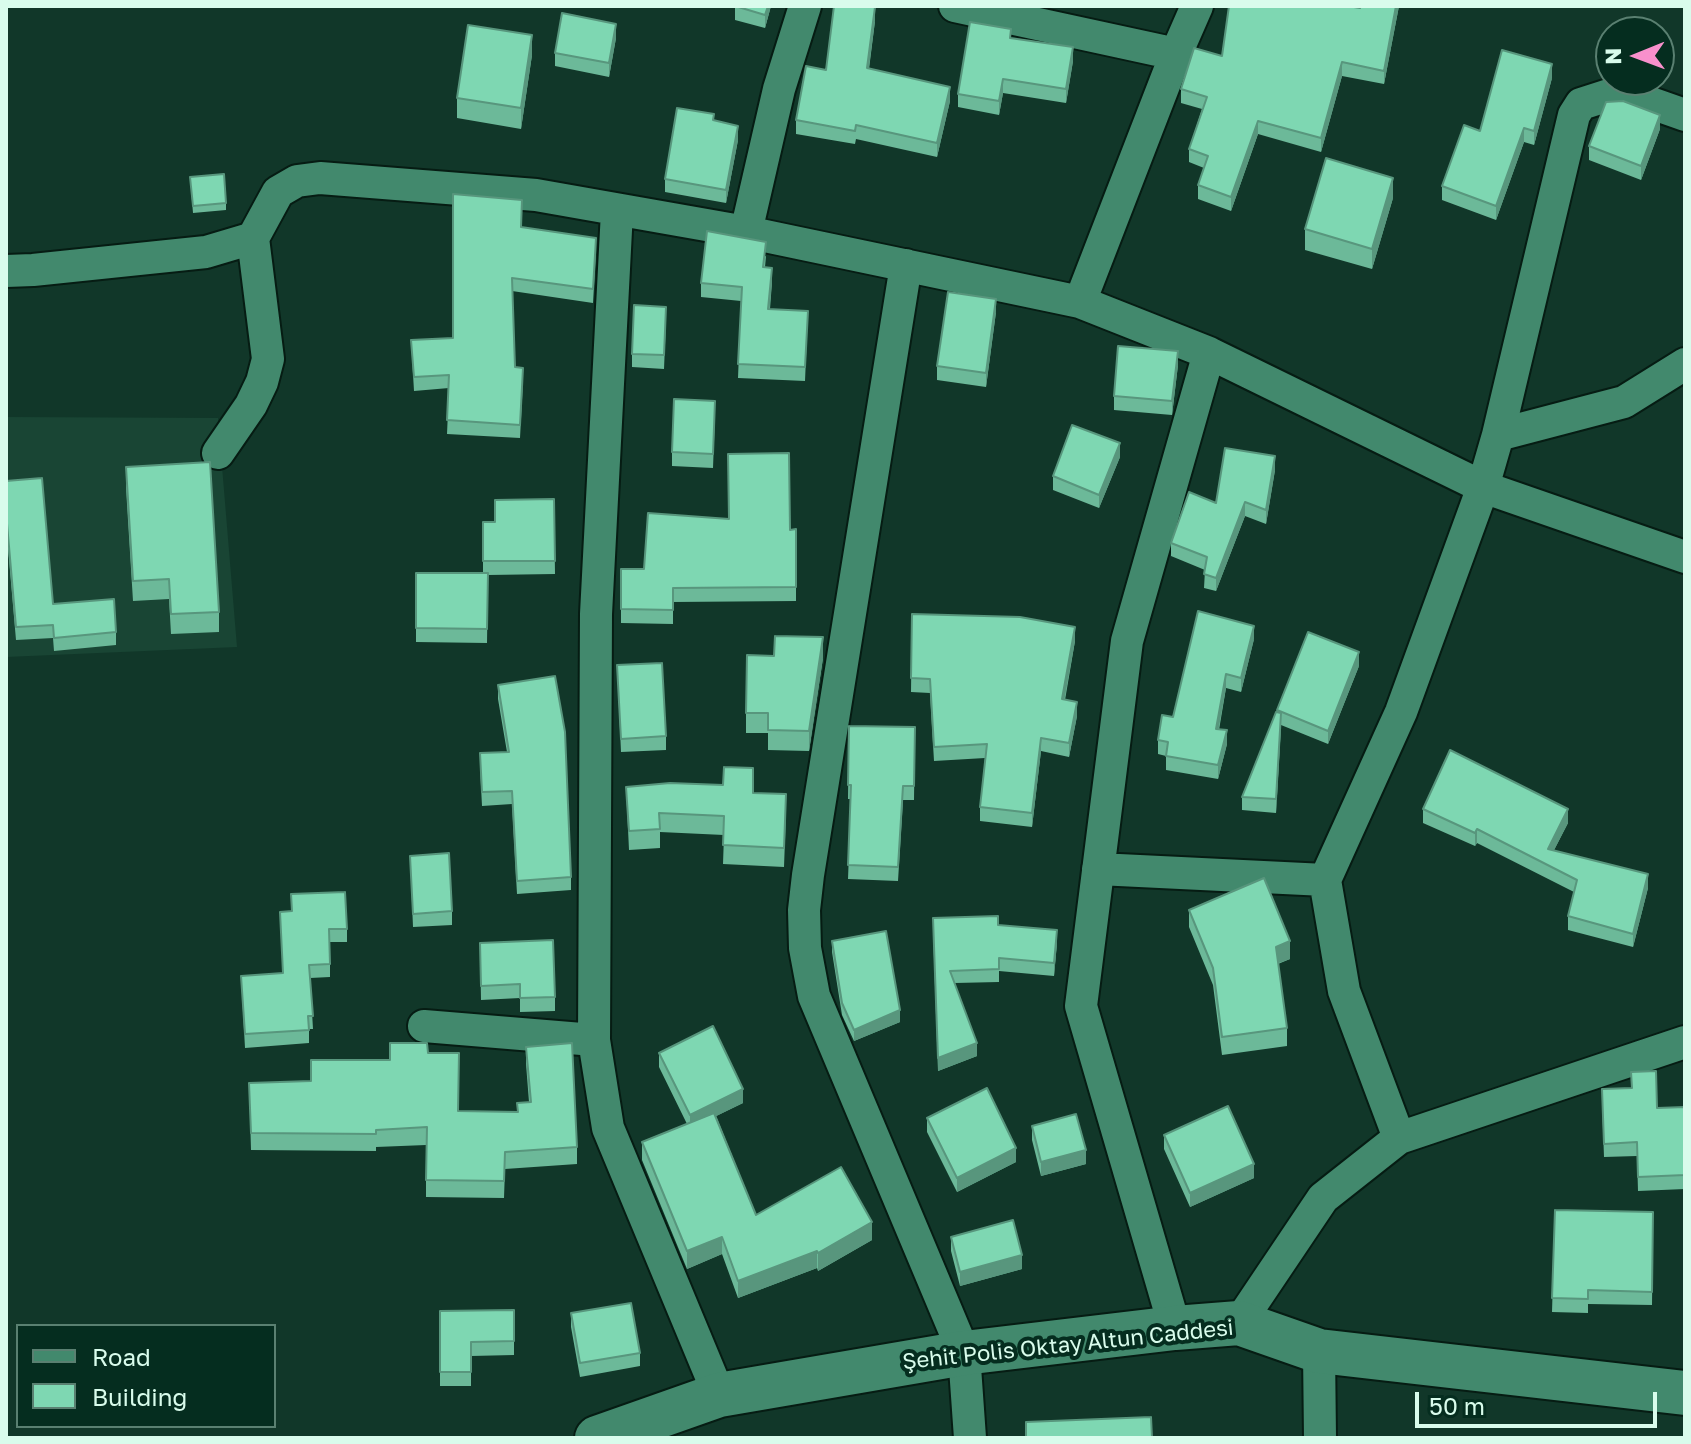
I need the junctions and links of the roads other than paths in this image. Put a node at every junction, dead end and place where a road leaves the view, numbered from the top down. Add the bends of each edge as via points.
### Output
1 (805, 6) edge
2 (955, 6) edge
3 (1197, 6) edge
4 (1176, 54) junction
5 (1685, 115) edge
6 (617, 211) junction
7 (746, 232) junction
8 (253, 238) junction
9 (906, 265) junction
10 (6, 271) edge
11 (1080, 302) junction
12 (1209, 353) junction
13 (1685, 364) edge
14 (1498, 435) junction
15 (218, 453) dead end
16 (1483, 487) junction
17 (1685, 557) edge
18 (1098, 869) junction
19 (1325, 880) junction
20 (424, 1026) dead end
21 (594, 1040) junction
22 (1685, 1042) edge
23 (1399, 1138) junction
24 (1239, 1323) junction
25 (1175, 1328) junction
26 (1319, 1351) junction
27 (964, 1353) junction
28 (1685, 1393) edge
29 (719, 1395) junction
30 (597, 1438) edge
31 (970, 1438) edge
32 (1320, 1438) edge

1 - 7 street via 779,89
2 - 4 street
3 - 4 street
4 - 11 street
5 - 14 street via 1631,96 1609,95 1581,104 1574,115
6 - 7 street
6 - 8 street via 536,195 320,178 297,181 278,192
6 - 21 street via 596,614
7 - 9 street
8 - 10 street via 206,252
8 - 15 street via 268,359 251,405
9 - 11 street
9 - 27 street via 808,875 805,948 814,996
11 - 12 street
12 - 16 street
12 - 18 street via 1127,641
13 - 14 street via 1624,402
14 - 16 street
16 - 17 street
16 - 19 street via 1401,712
18 - 19 street
18 - 25 street via 1081,1006
19 - 23 street via 1344,991
20 - 21 street
21 - 29 street via 608,1128
22 - 23 street
23 - 24 street via 1323,1198
24 - 25 street, Şehit Polis Oktay Altun Caddesi
24 - 26 street, Şehit Polis Oktay Altun Caddesi
25 - 27 street, Şehit Polis Oktay Altun Caddesi
26 - 28 street, Şehit Polis Oktay Altun Caddesi
26 - 32 street
27 - 29 street, Şehit Polis Oktay Altun Caddesi
27 - 31 street
29 - 30 street, Şehit Polis Oktay Altun Caddesi

